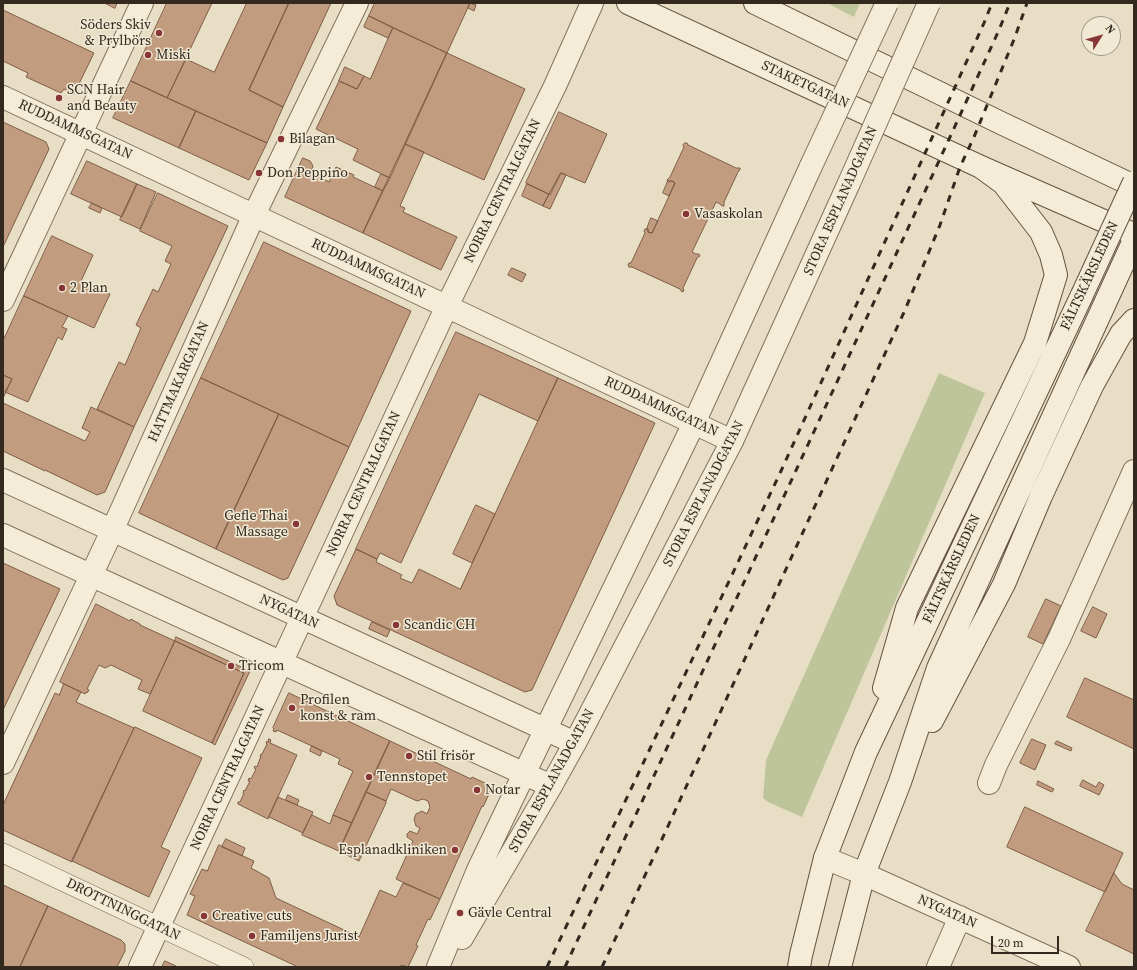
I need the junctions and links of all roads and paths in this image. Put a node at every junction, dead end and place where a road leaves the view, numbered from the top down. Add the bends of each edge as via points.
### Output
1 (142, 3) edge
2 (357, 3) edge
3 (592, 3) edge
4 (628, 3) edge
5 (755, 3) edge
6 (763, 3) edge
7 (887, 3) edge
8 (929, 3) edge
9 (783, 17) junction
10 (3, 97) edge
11 (81, 133) junction
12 (981, 167) junction
13 (1134, 182) edge
14 (1134, 186) edge
15 (254, 215) junction
16 (1134, 234) edge
17 (1134, 240) edge
18 (3, 300) edge
19 (447, 306) junction
20 (1134, 320) edge
21 (694, 423) junction
22 (732, 441) junction
23 (1134, 471) edge
24 (3, 480) edge
25 (112, 531) junction
26 (3, 535) edge
27 (91, 576) junction
28 (302, 618) junction
29 (282, 663) junction
30 (545, 730) junction
31 (575, 743) junction
32 (866, 752) junction
33 (3, 763) edge
34 (524, 774) junction
35 (900, 782) junction
36 (989, 783) dead end
37 (551, 786) junction
38 (3, 853) edge
39 (825, 858) junction
40 (864, 874) junction
41 (960, 918) junction
42 (158, 928) junction
43 (140, 967) edge
44 (244, 967) edge
45 (438, 967) edge
46 (442, 967) edge
47 (799, 967) edge
48 (840, 967) edge
49 (938, 967) edge
50 (1069, 967) edge

1 - 11 street
2 - 15 street, HATTMAKARGATAN
3 - 19 street, NORRA CENTRALGATAN via 555,86
4 - 12 street, STAKETGATAN
5 - 9 street
6 - 9 street
7 - 21 street, STORA ESPLANADGATAN, bridge
8 - 22 street, STORA ESPLANADGATAN, bridge
9 - 14 street
10 - 11 street, RUDDAMMSGATAN
11 - 15 street, RUDDAMMSGATAN
11 - 18 street
12 - 16 street
12 - 32 street via 1003,183 1040,232 1056,275 1035,343 907,608
13 - 32 street, FÄLTSKÄRSLEDEN, bridge
15 - 19 street, RUDDAMMSGATAN
15 - 25 street, HATTMAKARGATAN
17 - 35 street, FÄLTSKÄRSLEDEN via 938,668
19 - 21 street, RUDDAMMSGATAN
19 - 28 street, NORRA CENTRALGATAN
20 - 35 street via 1121,334 1092,386 1004,584
21 - 22 street, RUDDAMMSGATAN
21 - 30 street, STORA ESPLANADGATAN
22 - 31 street, STORA ESPLANADGATAN
23 - 36 street via 1059,639
24 - 25 street, NYGATAN
25 - 27 street, HATTMAKARGATAN
25 - 28 street, NYGATAN
26 - 27 street
27 - 29 street
27 - 33 street, HATTMAKARGATAN
28 - 29 street, NORRA CENTRALGATAN
28 - 30 street, NYGATAN
29 - 34 street
29 - 42 street, NORRA CENTRALGATAN
30 - 31 street, NYGATAN
30 - 34 street, STORA ESPLANADGATAN
31 - 37 street, STORA ESPLANADGATAN
32 - 39 street, FÄLTSKÄRSLEDEN
34 - 37 street
34 - 45 street, STORA ESPLANADGATAN via 478,870
35 - 40 street, FÄLTSKÄRSLEDEN
37 - 46 street, STORA ESPLANADGATAN via 460,943
38 - 42 street, DROTTNINGGATAN
39 - 40 street, NYGATAN
39 - 47 street, FÄLTSKÄRSLEDEN
40 - 41 street, NYGATAN
40 - 48 street, FÄLTSKÄRSLEDEN
41 - 49 street
41 - 50 street, NYGATAN
42 - 43 street, NORRA CENTRALGATAN
42 - 44 street, DROTTNINGGATAN

